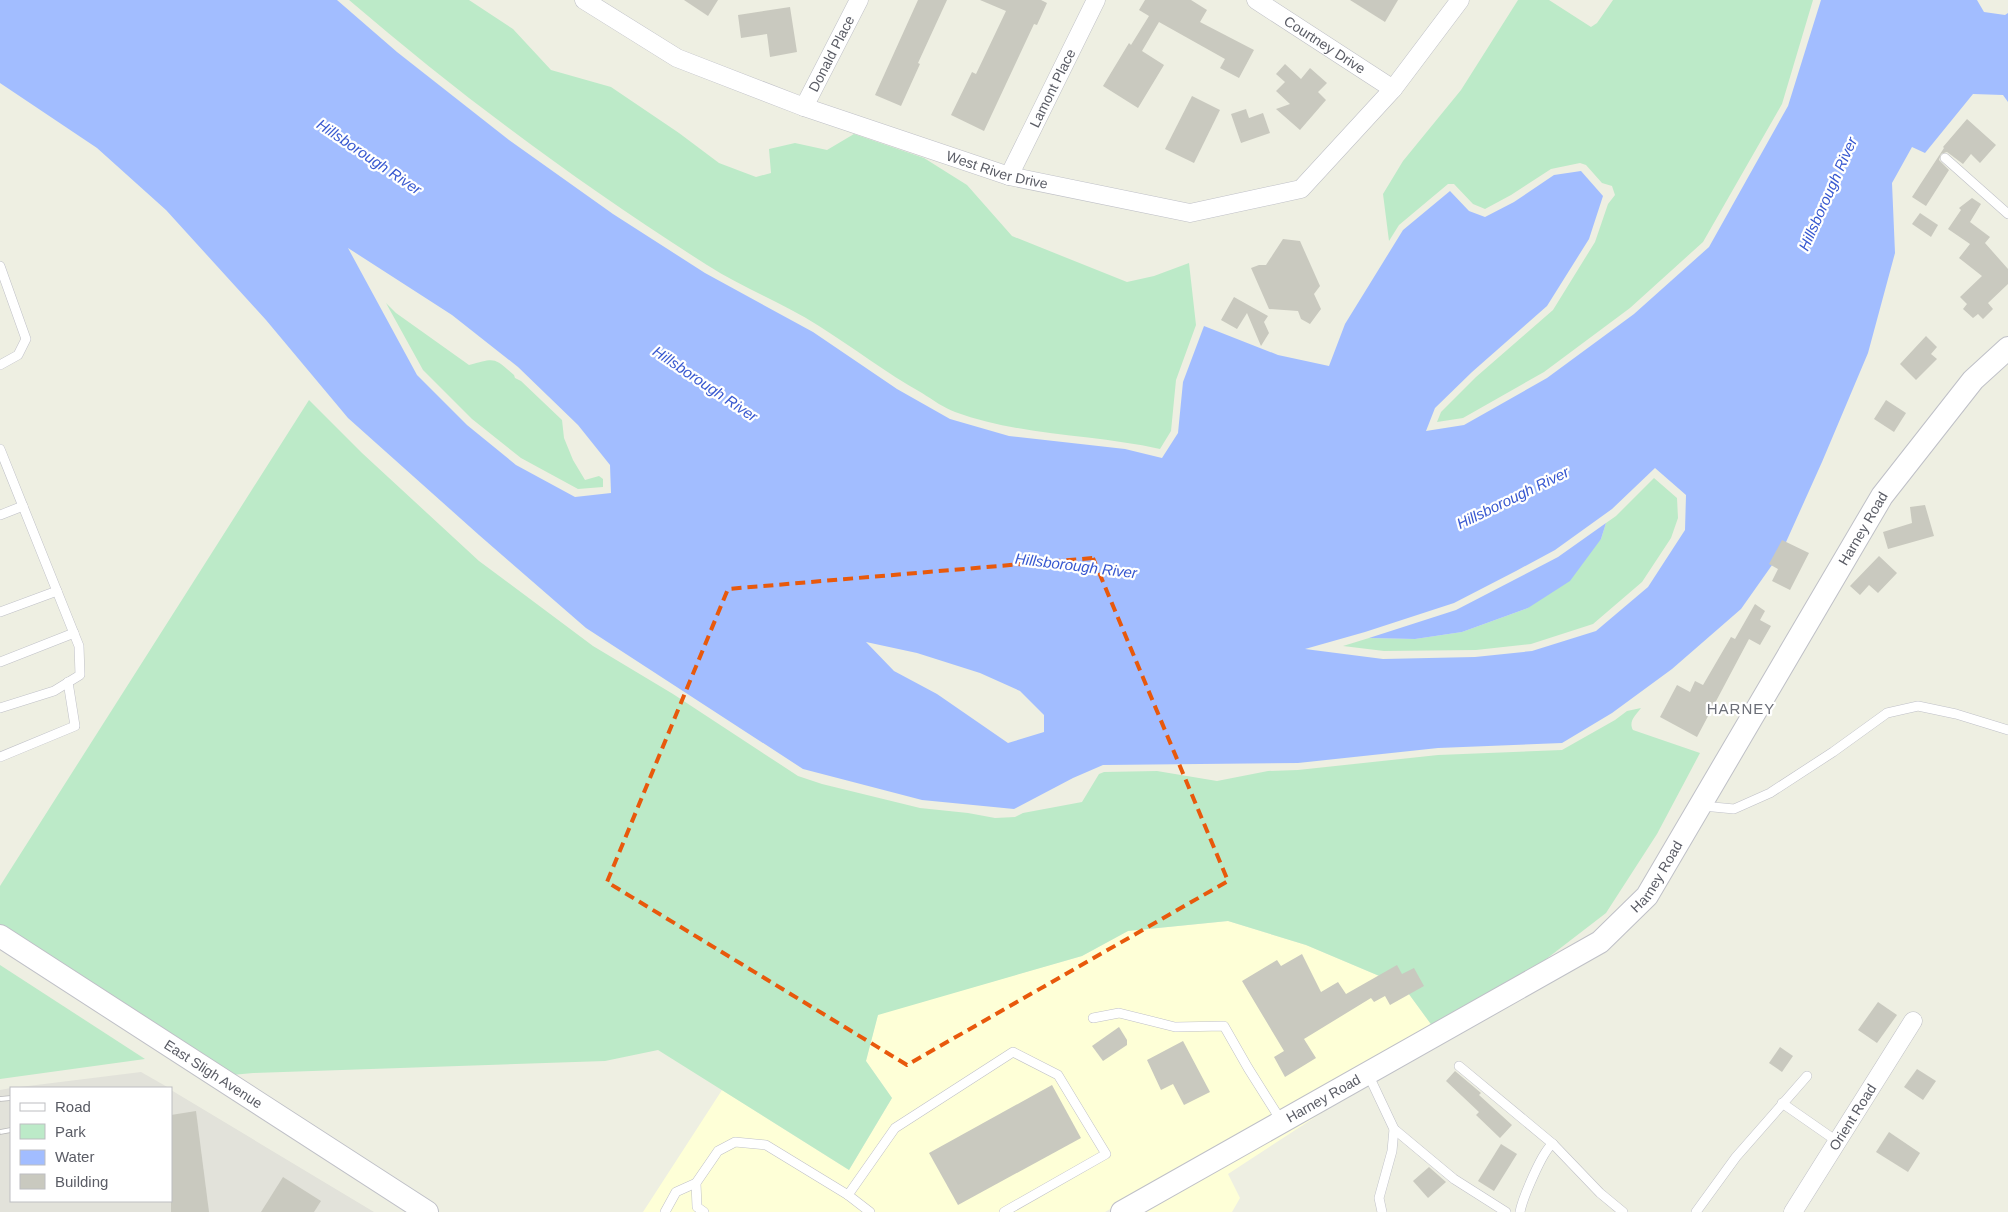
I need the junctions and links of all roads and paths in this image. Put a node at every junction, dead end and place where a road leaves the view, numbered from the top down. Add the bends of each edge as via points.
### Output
1 (584, 0) edge
2 (859, 0) edge
3 (1096, 0) edge
4 (1256, 0) edge
5 (1460, 0) edge
6 (604, 5) edge
7 (1394, 88) junction
8 (804, 107) junction
9 (1945, 158) dead end
10 (1009, 176) junction
11 (2008, 214) edge
12 (0, 266) edge
13 (2008, 348) edge
14 (0, 365) edge
15 (0, 449) edge
16 (23, 506) junction
17 (0, 515) edge
18 (57, 591) junction
19 (0, 612) edge
20 (74, 633) junction
21 (0, 662) edge
22 (68, 682) junction
23 (0, 708) edge
24 (2008, 730) edge
25 (0, 757) edge
26 (1700, 805) junction
27 (0, 936) edge
28 (1093, 1018) dead end
29 (1913, 1021) dead end
30 (1459, 1066) dead end
31 (1368, 1074) junction
32 (1807, 1076) dead end
33 (1782, 1103) junction
34 (1282, 1122) junction
35 (1394, 1129) junction
36 (1838, 1142) junction
37 (1552, 1144) junction
38 (696, 1183) junction
39 (848, 1195) junction
40 (427, 1212) edge
41 (665, 1212) edge
42 (704, 1212) edge
43 (870, 1212) edge
44 (1004, 1212) edge
45 (1122, 1212) edge
46 (1382, 1212) edge
47 (1506, 1212) edge
48 (1520, 1212) edge
49 (1623, 1212) edge
50 (1696, 1212) edge
51 (1793, 1212) edge

1 - 6 street, West River Drive
2 - 8 street, Donald Place
3 - 10 street, Lamont Place
4 - 7 street, Courtney Drive
5 - 7 street, West River Drive
6 - 8 street, West River Drive via 677,58
7 - 10 street, West River Drive via 1301,189 1190,213
8 - 10 street, West River Drive
9 - 11 lane
12 - 14 lane via 26,340 18,355
13 - 26 street, Harney Road via 1973,380 1882,496
15 - 16 lane
16 - 17 lane
16 - 18 lane
18 - 19 lane
18 - 20 lane
20 - 21 lane
20 - 22 lane via 79,646 80,675
22 - 23 lane via 54,691
22 - 25 lane via 75,726
24 - 26 lane via 1918,706 1887,713 1770,793 1734,809
26 - 31 street, Harney Road via 1647,896 1600,942
27 - 40 street, East Sligh Avenue
28 - 34 lane via 1119,1013 1175,1027 1224,1026
29 - 36 street, Orient Road
30 - 37 lane
31 - 34 street, Harney Road
31 - 35 lane
32 - 33 lane
33 - 36 lane
33 - 50 lane via 1736,1157
34 - 45 street, Harney Road
35 - 46 lane via 1392,1151 1379,1198
35 - 47 lane via 1454,1179
36 - 51 street, Orient Road
37 - 48 lane via 1522,1201
37 - 49 lane
38 - 39 lane via 718,1151 735,1142 766,1145
38 - 41 lane via 676,1192
38 - 42 lane via 697,1207
39 - 43 lane
39 - 44 lane via 894,1128 1013,1052 1058,1075 1106,1154

